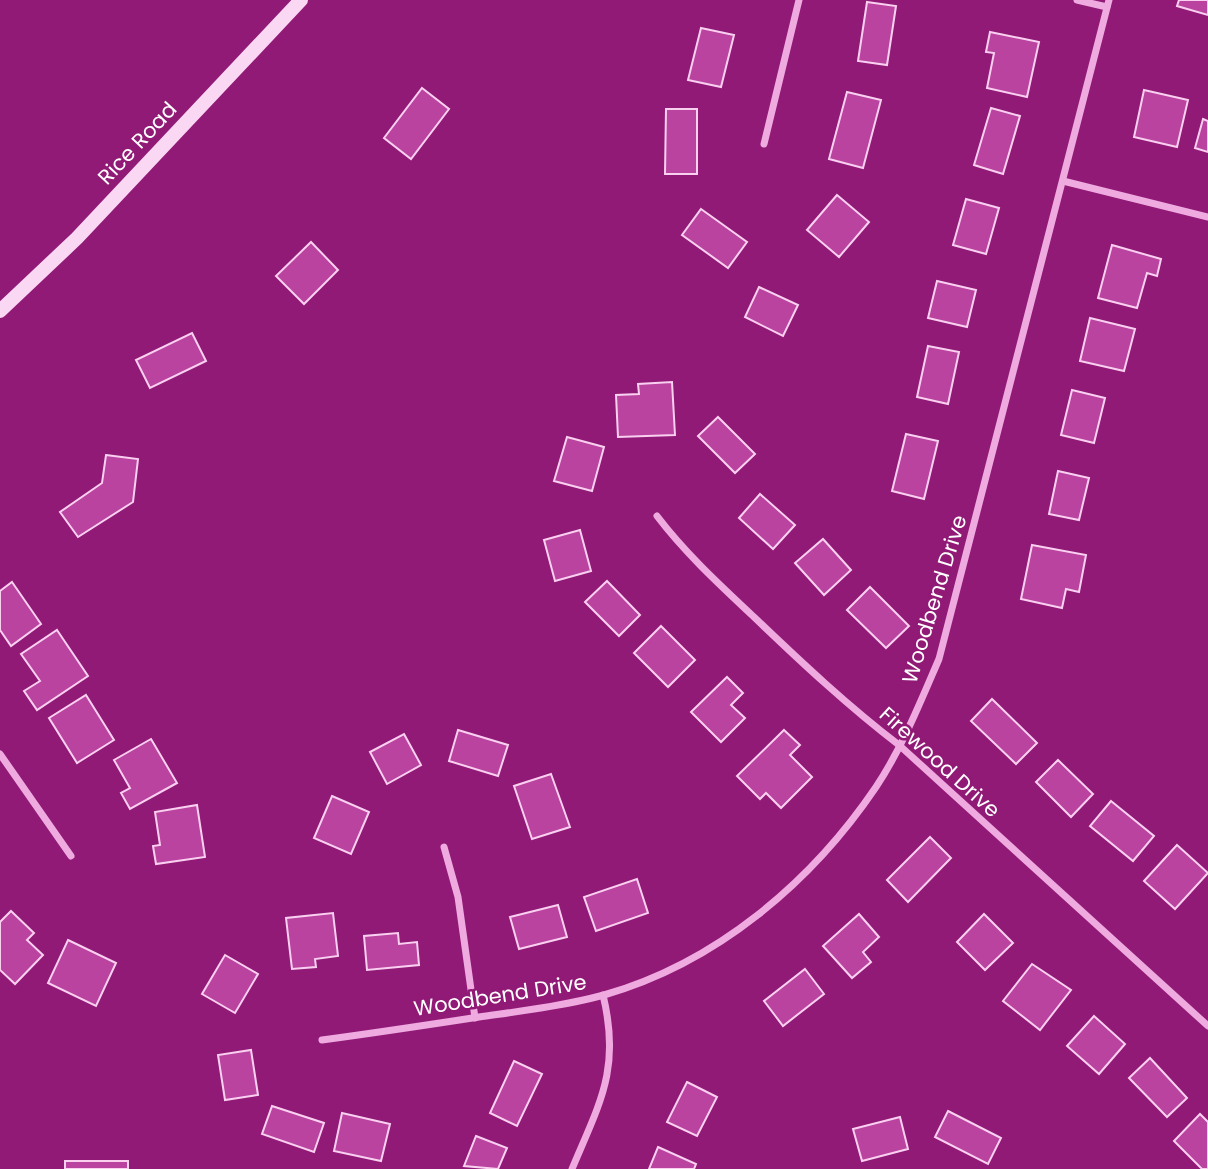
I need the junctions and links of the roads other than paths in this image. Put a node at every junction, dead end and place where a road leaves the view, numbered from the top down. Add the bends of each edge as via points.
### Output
1 (301, 0) edge
2 (799, 0) edge
3 (1077, 0) edge
4 (1108, 4) edge
5 (764, 144) dead end
6 (1063, 181) junction
7 (1208, 217) edge
8 (0, 311) edge
9 (657, 516) dead end
10 (899, 745) junction
11 (0, 754) edge
12 (444, 847) dead end
13 (71, 856) dead end
14 (603, 995) junction
15 (475, 1018) junction
16 (1208, 1026) edge
17 (322, 1040) dead end
18 (572, 1169) edge

1 - 8 street, Rice Road via 77,238
2 - 5 street
3 - 4 street
4 - 6 street, Woodbend Drive
6 - 7 street
6 - 10 street, Woodbend Drive via 939,659
9 - 10 street, Firewood Drive via 683,550 769,632
10 - 14 street, Woodbend Drive via 876,787 831,846 765,910 734,934 682,962
10 - 16 street, Firewood Drive
11 - 13 street
12 - 15 street via 458,897
14 - 15 street, Woodbend Drive
14 - 18 street via 611,1027 607,1085
15 - 17 street, Woodbend Drive

